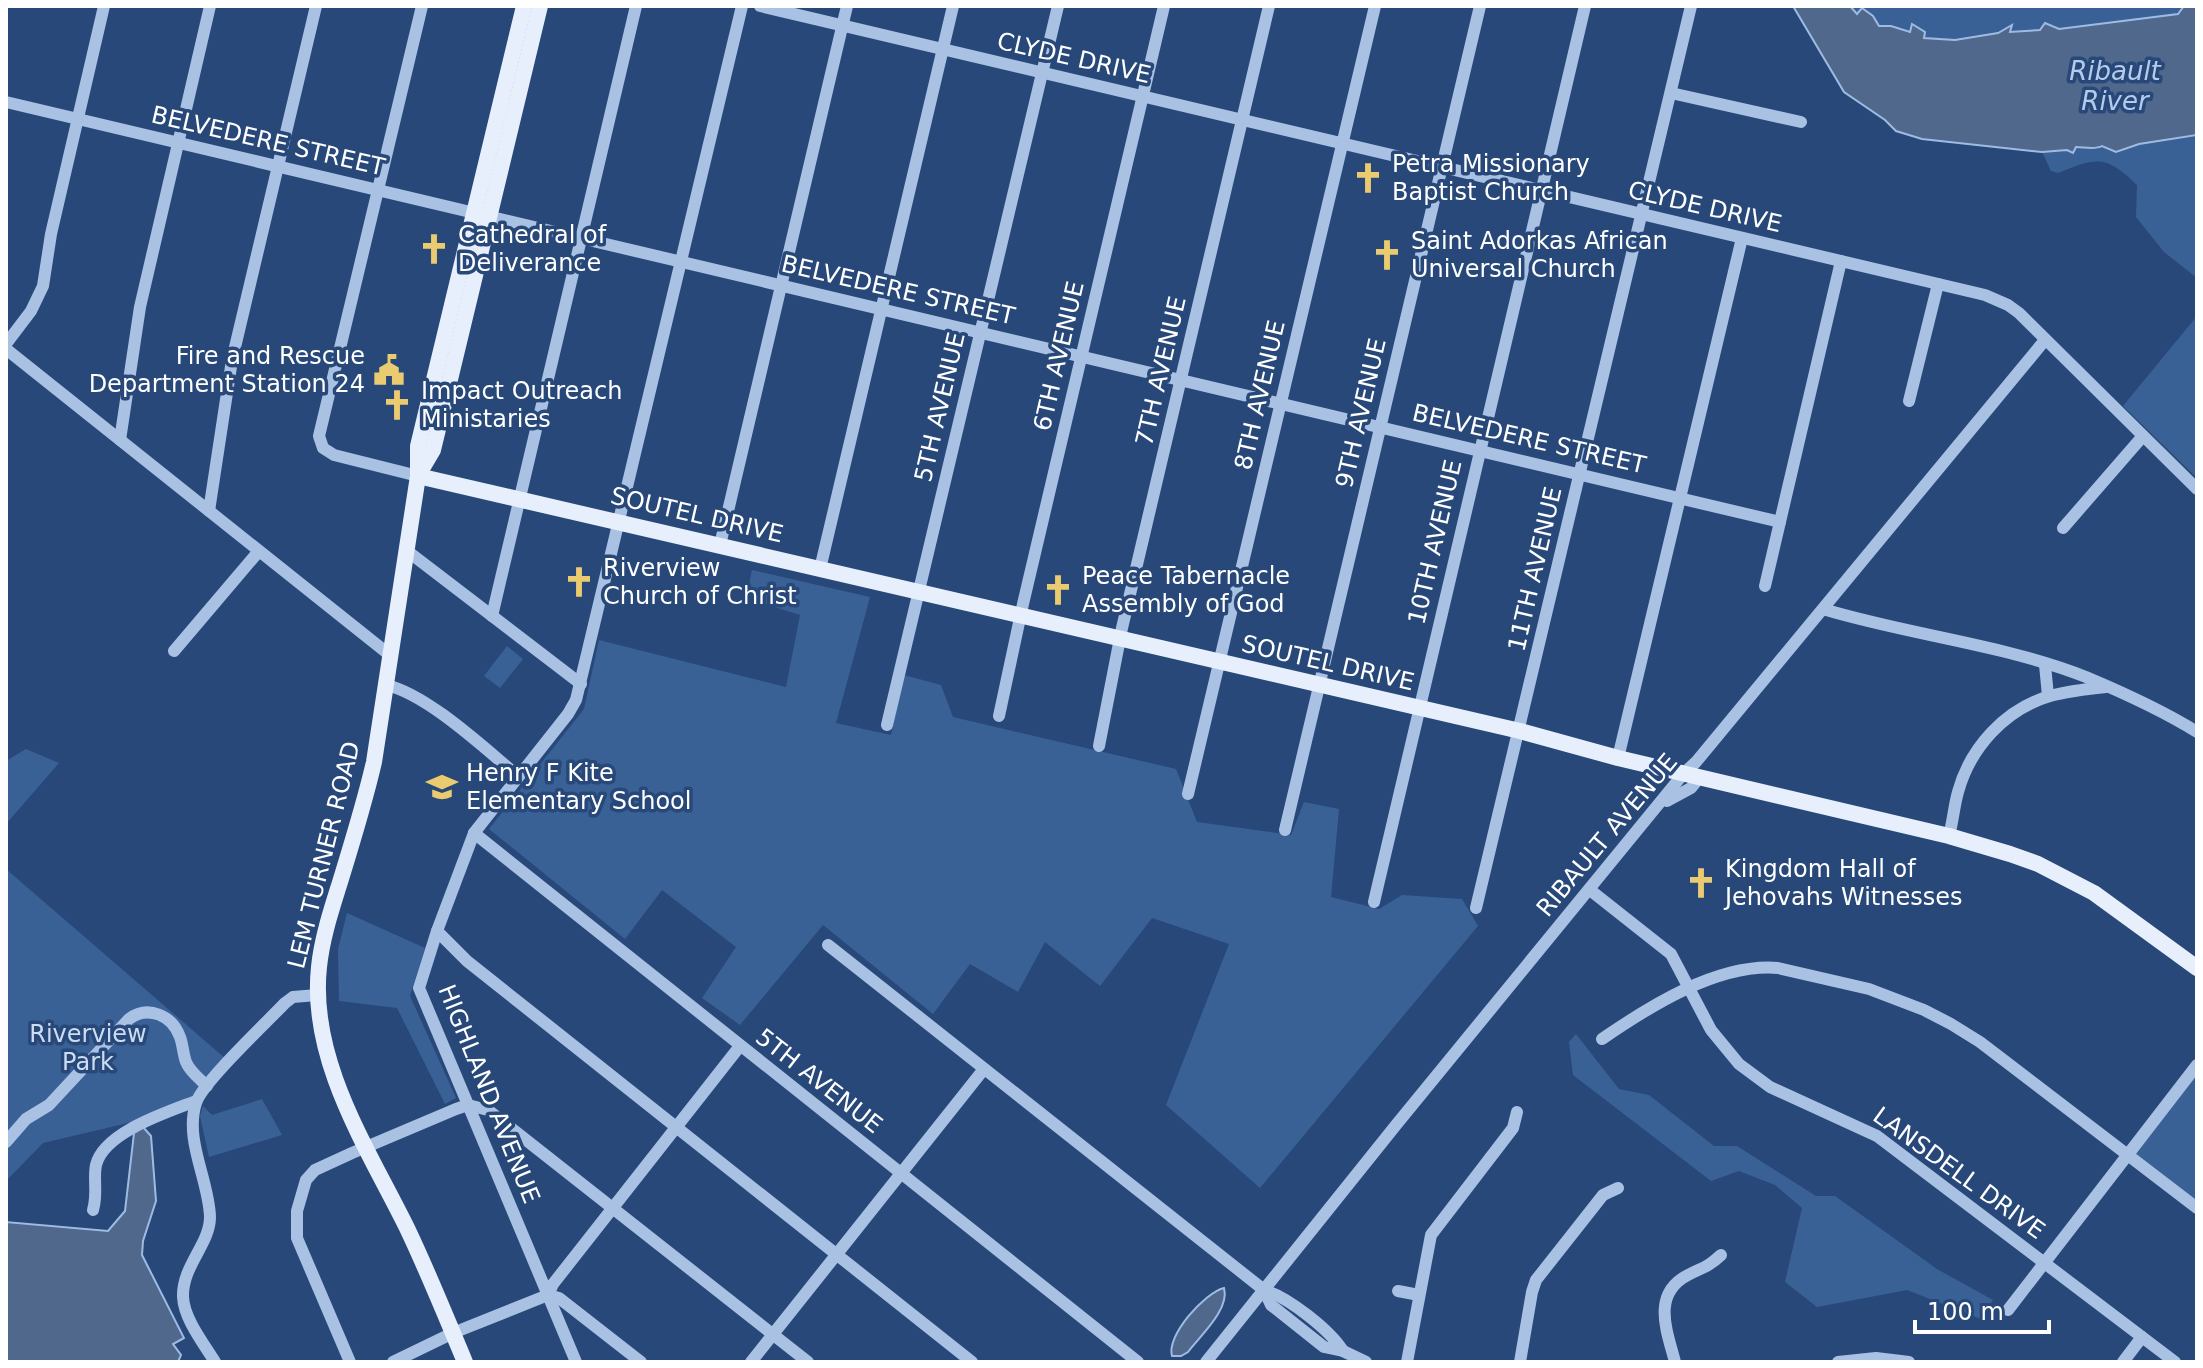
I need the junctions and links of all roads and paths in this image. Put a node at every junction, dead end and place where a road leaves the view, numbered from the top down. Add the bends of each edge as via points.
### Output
1 (104, 6) edge
2 (210, 6) edge
3 (316, 6) edge
4 (422, 6) edge
5 (524, 6) edge
6 (540, 6) edge
7 (636, 6) edge
8 (742, 6) edge
9 (760, 6) edge
10 (847, 6) edge
11 (953, 6) edge
12 (1058, 6) edge
13 (1164, 6) edge
14 (1269, 6) edge
15 (1375, 6) edge
16 (1480, 6) edge
17 (1585, 6) edge
18 (1691, 6) edge
19 (843, 26) junction
20 (943, 49) junction
21 (1042, 73) junction
22 (1671, 93) junction
23 (1143, 97) junction
24 (6, 102) edge
25 (79, 119) junction
26 (1242, 120) junction
27 (1801, 122) dead end
28 (179, 143) junction
29 (1343, 144) junction
30 (278, 166) junction
31 (1443, 168) junction
32 (378, 189) junction
33 (1541, 191) junction
34 (483, 214) junction
35 (1641, 215) junction
36 (582, 238) junction
37 (1742, 238) junction
38 (682, 261) junction
39 (1841, 261) junction
40 (1938, 284) junction
41 (782, 286) junction
42 (881, 309) junction
43 (981, 332) junction
44 (2045, 340) junction
45 (6, 346) edge
46 (1081, 356) junction
47 (1181, 380) junction
48 (1909, 401) dead end
49 (1280, 403) junction
50 (1381, 427) junction
51 (2143, 436) junction
52 (120, 440) junction
53 (1480, 450) junction
54 (1580, 474) junction
55 (418, 476) junction
56 (2197, 489) edge
57 (521, 498) junction
58 (1680, 498) junction
59 (209, 511) junction
60 (620, 522) junction
61 (1780, 522) junction
62 (2063, 528) dead end
63 (720, 545) junction
64 (406, 550) junction
65 (259, 551) junction
66 (820, 569) junction
67 (1765, 586) dead end
68 (919, 592) junction
69 (1823, 609) junction
70 (492, 616) junction
71 (1020, 616) junction
72 (1120, 640) junction
73 (174, 651) dead end
74 (391, 656) junction
75 (1220, 663) junction
76 (2045, 665) junction
77 (581, 684) junction
78 (1319, 684) junction
79 (386, 685) junction
80 (2106, 687) junction
81 (2048, 696) junction
82 (1420, 708) junction
83 (999, 716) dead end
84 (887, 725) dead end
85 (1520, 731) junction
86 (2197, 732) edge
87 (1099, 746) dead end
88 (1618, 758) junction
89 (1692, 775) junction
90 (518, 776) junction
91 (1188, 794) dead end
92 (1285, 830) dead end
93 (474, 833) junction
94 (1949, 836) junction
95 (1590, 890) junction
96 (1374, 902) dead end
97 (1476, 908) dead end
98 (437, 931) junction
99 (828, 945) dead end
100 (2197, 968) edge
101 (1690, 988) junction
102 (317, 995) junction
103 (1602, 1039) dead end
104 (740, 1046) junction
105 (2197, 1065) edge
106 (984, 1069) junction
107 (207, 1086) junction
108 (196, 1101) junction
109 (468, 1105) junction
110 (1517, 1112) dead end
111 (676, 1126) junction
112 (6, 1142) edge
113 (367, 1147) junction
114 (2127, 1154) junction
115 (900, 1173) junction
116 (1618, 1188) dead end
117 (614, 1208) junction
118 (2197, 1208) edge
119 (93, 1210) dead end
120 (836, 1254) junction
121 (1721, 1255) dead end
122 (2045, 1262) junction
123 (1264, 1290) junction
124 (1398, 1291) dead end
125 (548, 1295) junction
126 (1419, 1295) junction
127 (2008, 1310) dead end
128 (453, 1333) junction
129 (773, 1334) junction
130 (2142, 1337) junction
131 (215, 1362) edge
132 (350, 1362) edge
133 (393, 1362) edge
134 (465, 1362) edge
135 (576, 1362) edge
136 (641, 1362) edge
137 (751, 1362) edge
138 (808, 1362) edge
139 (972, 1362) edge
140 (1138, 1362) edge
141 (1206, 1362) edge
142 (1366, 1362) edge
143 (1407, 1362) edge
144 (1520, 1362) edge
145 (1675, 1362) edge
146 (1838, 1362) edge
147 (1909, 1362) edge
148 (2123, 1362) edge
149 (2175, 1362) edge

1 - 25 street
2 - 28 street
3 - 30 street
4 - 32 street
5 - 34 main road, LEM TURNER ROAD
6 - 34 main road, LEM TURNER ROAD
7 - 36 street
8 - 38 street, HIGHLAND AVENUE
9 - 19 street, CLYDE DRIVE
10 - 19 street
11 - 20 street
12 - 21 street, 5TH AVENUE
13 - 23 street, 6TH AVENUE
14 - 26 street, 7TH AVENUE
15 - 29 street, 8TH AVENUE
16 - 31 street, 9TH AVENUE
17 - 33 street, 10TH AVENUE
18 - 22 street, 11TH AVENUE
19 - 20 street, CLYDE DRIVE
19 - 41 street
20 - 21 street, CLYDE DRIVE
20 - 42 street
21 - 23 street, CLYDE DRIVE
21 - 43 street, 5TH AVENUE
22 - 27 street
22 - 35 street, 11TH AVENUE
23 - 26 street, CLYDE DRIVE
23 - 46 street, 6TH AVENUE
24 - 25 street, BELVEDERE STREET
25 - 28 street, BELVEDERE STREET
25 - 45 street via 43,286
26 - 29 street, CLYDE DRIVE
26 - 47 street, 7TH AVENUE
28 - 30 street, BELVEDERE STREET
28 - 52 street via 140,307
29 - 31 street, CLYDE DRIVE
29 - 49 street, 8TH AVENUE
30 - 32 street, BELVEDERE STREET
30 - 59 street via 232,360
31 - 33 street, CLYDE DRIVE
31 - 50 street, 9TH AVENUE
32 - 34 street, BELVEDERE STREET
32 - 55 street via 320,442 334,455
33 - 35 street, CLYDE DRIVE
33 - 53 street, 10TH AVENUE
34 - 36 street, BELVEDERE STREET
34 - 55 main road, LEM TURNER ROAD via 418,446
35 - 37 street, CLYDE DRIVE
35 - 54 street, 11TH AVENUE
36 - 38 street, BELVEDERE STREET
36 - 57 street
37 - 39 street, CLYDE DRIVE
37 - 58 street
38 - 41 street, BELVEDERE STREET
38 - 60 street, HIGHLAND AVENUE
39 - 40 street, CLYDE DRIVE
39 - 61 street
40 - 44 street, CLYDE DRIVE via 1998,300
40 - 48 street
41 - 42 street, BELVEDERE STREET
41 - 63 street
42 - 43 street, BELVEDERE STREET
42 - 66 street
43 - 46 street, BELVEDERE STREET
43 - 68 street, 5TH AVENUE
44 - 51 street, CLYDE DRIVE
44 - 69 street, RIBAULT AVENUE
45 - 52 street
46 - 47 street, BELVEDERE STREET
46 - 71 street, 6TH AVENUE
47 - 49 street, BELVEDERE STREET
47 - 72 street, 7TH AVENUE
49 - 50 street, BELVEDERE STREET
49 - 75 street, 8TH AVENUE
50 - 53 street, BELVEDERE STREET
50 - 78 street, 9TH AVENUE
51 - 56 street, CLYDE DRIVE
51 - 62 street
52 - 59 street
53 - 54 street, BELVEDERE STREET
53 - 82 street, 10TH AVENUE
54 - 58 street, BELVEDERE STREET
54 - 85 street, 11TH AVENUE
55 - 57 main road, SOUTEL DRIVE
55 - 64 main road, LEM TURNER ROAD
57 - 60 main road, SOUTEL DRIVE
57 - 70 street
58 - 61 street, BELVEDERE STREET
58 - 88 street
59 - 65 street
60 - 63 main road, SOUTEL DRIVE
60 - 77 street, HIGHLAND AVENUE
61 - 67 street
63 - 66 main road, SOUTEL DRIVE
64 - 70 street
64 - 74 main road, LEM TURNER ROAD
65 - 73 street
65 - 74 street
66 - 68 main road, SOUTEL DRIVE
68 - 71 main road, SOUTEL DRIVE
68 - 84 street, 5TH AVENUE
69 - 76 street
69 - 89 street, RIBAULT AVENUE via 1696,762
70 - 77 street
71 - 72 main road, SOUTEL DRIVE
71 - 83 street, 6TH AVENUE
72 - 75 main road, SOUTEL DRIVE
72 - 87 street, 7TH AVENUE
74 - 79 main road, LEM TURNER ROAD
75 - 78 main road, SOUTEL DRIVE
75 - 91 street, 8TH AVENUE
76 - 80 street
76 - 81 street
77 - 90 street, HIGHLAND AVENUE via 568,714
78 - 82 main road, SOUTEL DRIVE
78 - 92 street, 9TH AVENUE
79 - 90 street via 404,689
79 - 102 main road, LEM TURNER ROAD via 364,804 323,941
80 - 81 street
80 - 86 street
81 - 94 street via 2021,708 1989,734 1957,793
82 - 85 main road, SOUTEL DRIVE
82 - 96 street, 10TH AVENUE
85 - 88 main road, SOUTEL DRIVE
85 - 97 street, 11TH AVENUE
88 - 89 main road, SOUTEL DRIVE
89 - 94 main road, SOUTEL DRIVE
89 - 95 street, RIBAULT AVENUE via 1660,805
90 - 93 street, HIGHLAND AVENUE
93 - 98 street, HIGHLAND AVENUE
93 - 104 street, 5TH AVENUE
94 - 100 main road, SOUTEL DRIVE via 2038,864 2081,886
95 - 101 street, LANSDELL DRIVE via 1671,954
95 - 123 street, RIBAULT AVENUE
98 - 109 street, HIGHLAND AVENUE via 419,988
98 - 111 street via 467,961
99 - 106 street
101 - 103 street
101 - 114 street via 1733,971 1765,967 1897,998 1980,1042
101 - 122 street, LANSDELL DRIVE via 1725,1050 1757,1079 1877,1136
102 - 107 street via 285,1003
102 - 113 main road, LEM TURNER ROAD via 326,1054
104 - 111 street
104 - 115 street, 5TH AVENUE
105 - 114 street
106 - 115 street
106 - 123 street
107 - 108 street
107 - 112 street via 185,1061 176,1029 164,1017 139,1012
108 - 119 street via 138,1125 103,1152 95,1168
108 - 131 street via 193,1129 210,1217 185,1276 183,1299
109 - 113 street
109 - 117 street via 488,1110
109 - 125 street, HIGHLAND AVENUE
110 - 126 street via 1513,1128 1431,1235
111 - 117 street
111 - 120 street
113 - 128 main road, LEM TURNER ROAD
113 - 132 street via 315,1170 306,1180 296,1226 302,1254
114 - 118 street
114 - 122 street
115 - 120 street
115 - 140 street, 5TH AVENUE
116 - 144 street via 1603,1195 1536,1280
117 - 125 street
117 - 129 street
120 - 129 street
120 - 139 street
121 - 145 street via 1707,1268 1679,1280 1665,1298 1664,1319
122 - 127 street
122 - 130 street, LANSDELL DRIVE
123 - 141 street, RIBAULT AVENUE
123 - 142 street via 1271,1305 1324,1347
124 - 126 street
125 - 128 street
125 - 135 street, HIGHLAND AVENUE
125 - 136 street
126 - 143 street
128 - 133 street
128 - 134 main road, LEM TURNER ROAD
129 - 137 street
129 - 138 street
130 - 148 street
130 - 149 street, LANSDELL DRIVE
146 - 147 street

